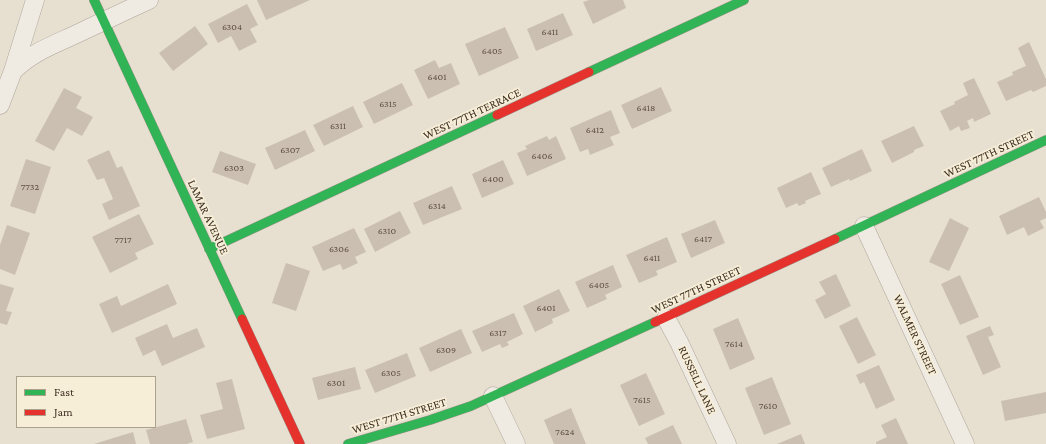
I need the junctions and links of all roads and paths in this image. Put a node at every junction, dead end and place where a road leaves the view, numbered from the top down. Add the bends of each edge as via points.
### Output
1 (35, 0) edge
2 (94, 0) edge
3 (149, 0) edge
4 (744, 0) edge
5 (104, 21) junction
6 (13, 71) junction
7 (0, 105) edge
8 (1046, 140) edge
9 (864, 226) junction
10 (209, 249) junction
11 (666, 318) junction
12 (493, 396) junction
13 (300, 444) edge
14 (348, 444) edge
15 (516, 444) edge
16 (727, 444) edge
17 (965, 444) edge

1 - 6 street
2 - 5 street, LAMAR AVENUE
3 - 5 street
4 - 10 street, WEST 77TH TERRACE
5 - 6 street via 35,53
5 - 10 street, LAMAR AVENUE
6 - 7 street
8 - 9 street, WEST 77TH STREET
9 - 11 street, WEST 77TH STREET
9 - 17 street, WALMER STREET
10 - 13 street, LAMAR AVENUE
11 - 12 street, WEST 77TH STREET
11 - 16 street, RUSSELL LANE
12 - 14 street, WEST 77TH STREET via 430,420
12 - 15 street

